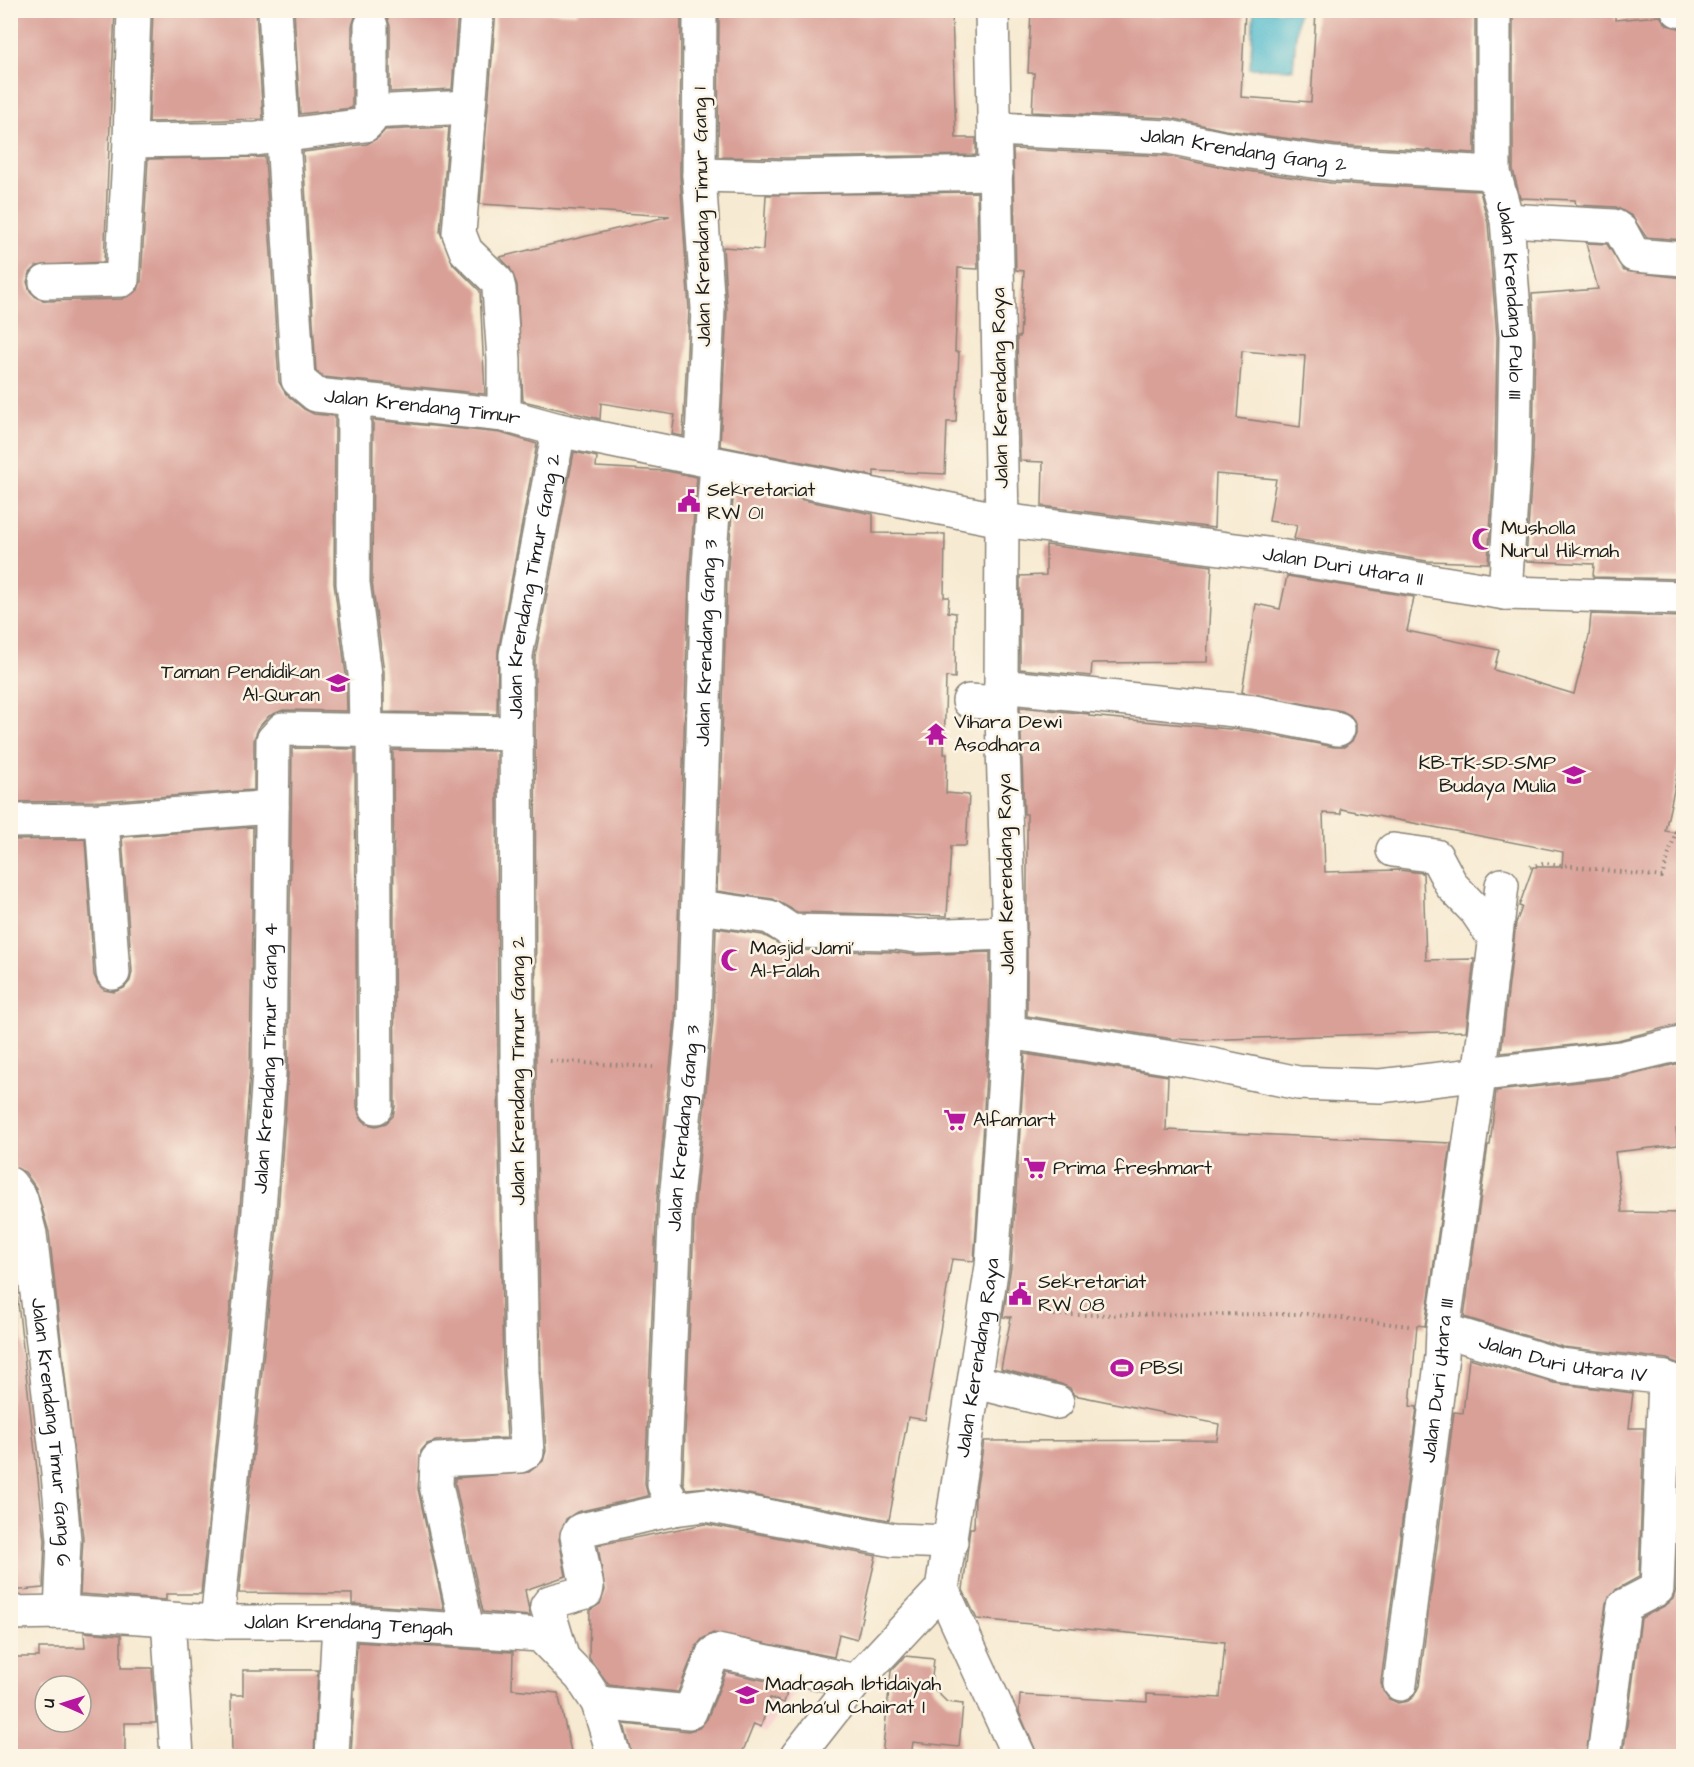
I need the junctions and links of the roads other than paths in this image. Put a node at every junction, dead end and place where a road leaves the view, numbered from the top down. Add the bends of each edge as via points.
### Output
1 (134, 10) edge
2 (275, 10) edge
3 (477, 10) edge
4 (700, 10) edge
5 (992, 10) edge
6 (1494, 10) edge
7 (1678, 10) edge
8 (1683, 11) edge
9 (370, 26) dead end
10 (468, 107) junction
11 (371, 111) junction
12 (995, 129) junction
13 (284, 134) junction
14 (130, 141) junction
15 (996, 173) junction
16 (1494, 173) junction
17 (699, 175) junction
18 (1507, 220) junction
19 (1683, 259) edge
20 (45, 282) dead end
21 (354, 399) junction
22 (504, 415) junction
23 (559, 430) junction
24 (709, 461) junction
25 (1002, 520) junction
26 (1504, 592) junction
27 (1683, 598) edge
28 (1002, 694) junction
29 (969, 701) dead end
30 (1338, 729) dead end
31 (370, 731) junction
32 (515, 733) junction
33 (272, 807) junction
34 (102, 820) junction
35 (10, 821) edge
36 (1393, 850) dead end
37 (1502, 885) road end
38 (699, 907) junction
39 (1009, 933) junction
40 (1495, 939) junction
41 (113, 973) dead end
42 (1008, 1032) junction
43 (1683, 1043) edge
44 (1479, 1077) junction
45 (376, 1107) dead end
46 (10, 1184) edge
47 (1443, 1330) junction
48 (976, 1382) junction
49 (1674, 1382) edge
50 (1057, 1402) dead end
51 (674, 1509) junction
52 (951, 1542) junction
53 (942, 1589) junction
54 (1670, 1590) edge
55 (61, 1612) junction
56 (10, 1613) edge
57 (168, 1619) junction
58 (217, 1622) junction
59 (339, 1622) junction
60 (467, 1629) junction
61 (561, 1653) junction
62 (856, 1681) junction
63 (1400, 1684) dead end
64 (598, 1703) junction
65 (177, 1756) edge
66 (332, 1756) edge
67 (614, 1756) edge
68 (797, 1756) edge
69 (1019, 1756) edge
70 (1604, 1756) edge

1 - 14 street
2 - 13 street, Jalan Krendang Timur
3 - 10 street
4 - 17 street, Jalan Krendang Timur Gang 1
5 - 12 street, Jalan Kerendang Raya
6 - 16 street, Jalan Krendang Pulo III
7 - 8 street
9 - 11 street
10 - 11 street
10 - 22 street via 459,233 466,251 499,289
11 - 13 street via 365,125
12 - 15 street, Jalan Kerendang Raya
12 - 16 street, Jalan Krendang Gang 2 via 1168,137 1335,164
13 - 14 street via 256,139
13 - 21 street, Jalan Krendang Timur via 298,380 316,395
14 - 20 street via 122,280
15 - 17 street
15 - 25 street, Jalan Kerendang Raya
16 - 18 street, Jalan Krendang Pulo III
17 - 24 street, Jalan Krendang Timur Gang 1 via 708,309
18 - 19 street via 1614,226 1634,255
18 - 26 street, Jalan Krendang Pulo III via 1516,336 1514,455
21 - 22 street, Jalan Krendang Timur
21 - 31 street via 353,583
22 - 23 street, Jalan Krendang Timur
23 - 24 street, Jalan Krendang Timur
23 - 32 street, Jalan Krendang Timur Gang 2 via 516,655
24 - 25 street, Jalan Krendang Timur
24 - 38 street, Jalan Krendang Gang 3
25 - 26 street, Jalan Duri Utara II via 1267,554
25 - 28 street, Jalan Kerendang Raya
26 - 27 street, Jalan Duri Utara II
28 - 29 street
28 - 30 street via 1254,712
28 - 39 street, Jalan Kerendang Raya
31 - 32 street, Jalan Krendang Timur Gang 4
31 - 33 street, Jalan Krendang Timur Gang 4 via 283,729 276,734 272,749
31 - 45 street
32 - 60 street, Jalan Krendang Timur Gang 2 via 522,1372 527,1452 520,1456 437,1460 436,1485
33 - 34 street
33 - 58 street, Jalan Krendang Timur Gang 4 via 266,1108 258,1224
34 - 35 street
34 - 41 street
36 - 40 street via 1437,856 1452,886
37 - 40 street, Jalan Duri Utara III
38 - 39 street via 770,917 791,932 916,936
38 - 51 street, Jalan Krendang Gang 3 via 694,1019 676,1198 664,1485
39 - 42 street, Jalan Kerendang Raya
40 - 44 street, Jalan Duri Utara III
42 - 44 street via 1198,1062 1298,1083 1380,1086
42 - 48 street, Jalan Kerendang Raya via 992,1266
43 - 44 street via 1621,1058
44 - 47 street, Jalan Duri Utara III
46 - 55 street, Jalan Krendang Timur Gang 6 via 21,1199 30,1234 51,1406 64,1540
47 - 49 street, Jalan Duri Utara IV via 1559,1365
47 - 63 street, Jalan Duri Utara III
48 - 50 street
48 - 52 street, Jalan Kerendang Raya
49 - 54 street
51 - 52 street via 706,1505 894,1540
51 - 61 street via 581,1530 577,1536 586,1592 550,1602 548,1606
52 - 53 street, Jalan Kerendang Raya
53 - 62 street
53 - 69 street
54 - 70 street via 1624,1606
55 - 56 street, Jalan Krendang Tengah
55 - 57 street, Jalan Krendang Tengah
57 - 58 street, Jalan Krendang Tengah
57 - 65 street
58 - 59 street, Jalan Krendang Tengah
59 - 60 street, Jalan Krendang Tengah
59 - 66 street
60 - 61 street, Jalan Krendang Tengah via 540,1635
61 - 64 street, Jalan Krendang Tengah
62 - 64 street via 717,1651 690,1712
62 - 68 street
64 - 67 street, Jalan Krendang Tengah

